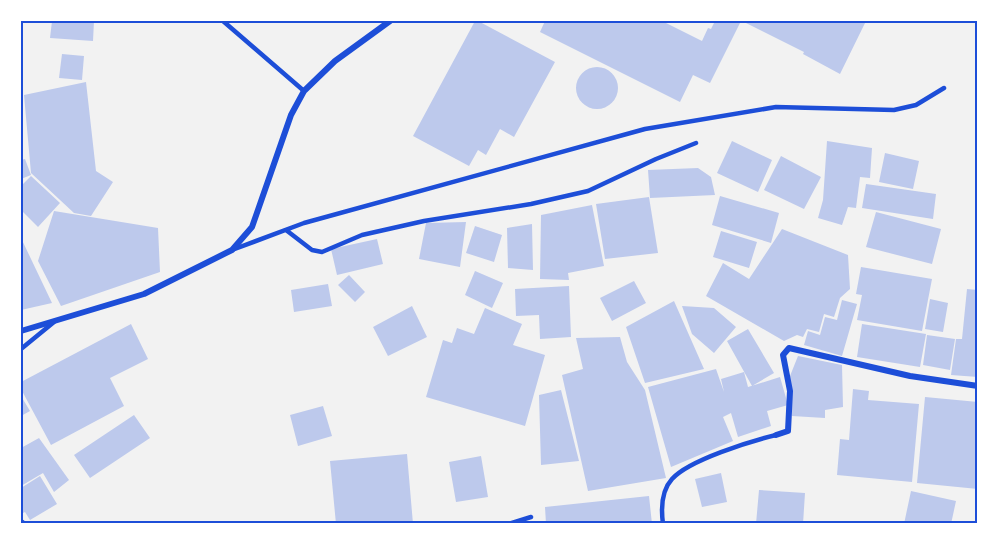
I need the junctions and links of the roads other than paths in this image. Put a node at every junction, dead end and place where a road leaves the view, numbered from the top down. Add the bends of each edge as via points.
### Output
1 (223, 21) edge
2 (390, 21) edge
3 (944, 88) dead end
4 (304, 91) junction
5 (696, 143) dead end
6 (286, 230) junction
7 (232, 250) junction
8 (57, 320) junction
9 (21, 331) edge
10 (21, 349) edge
11 (978, 386) edge
12 (776, 435) joint
13 (531, 517) dead end
14 (21, 521) edge
15 (25, 524) edge
16 (508, 524) edge
17 (663, 524) edge

1 - 4 lane
2 - 4 street via 335,61
3 - 6 lane via 916,105 894,110 776,107 645,129
4 - 7 street via 291,115 252,227
5 - 6 lane via 588,191 423,221 372,233 322,252 312,250
6 - 7 lane
7 - 8 street via 144,294
8 - 9 street
8 - 10 lane
11 - 12 street via 910,376 789,348 783,355 790,391 788,431
12 - 17 lane via 694,464 672,479 662,497
13 - 16 lane
14 - 15 lane

